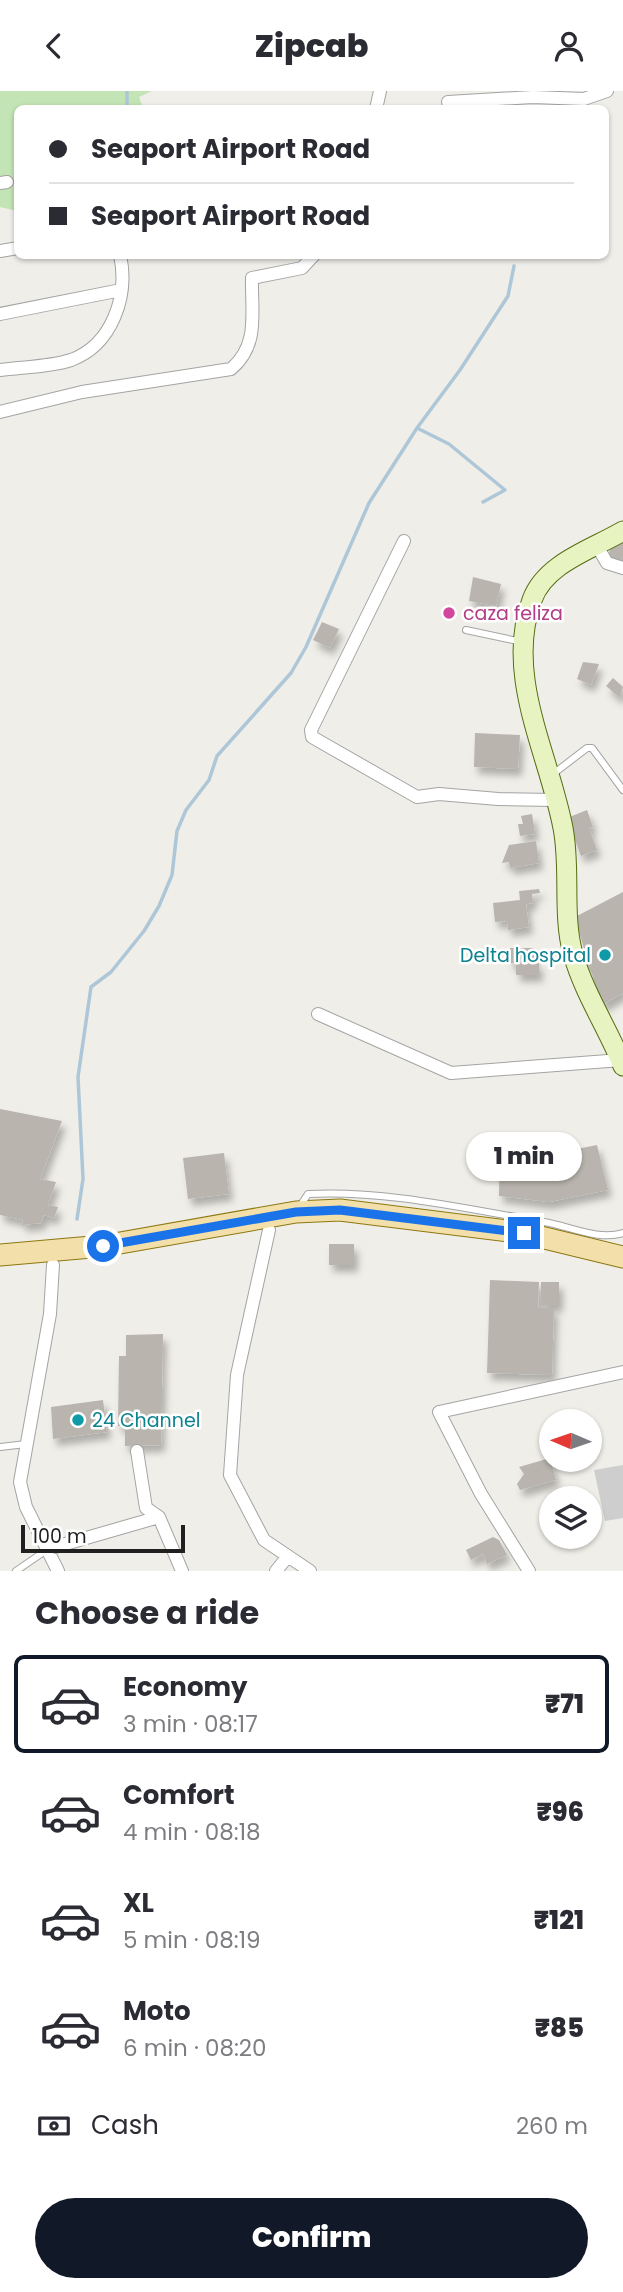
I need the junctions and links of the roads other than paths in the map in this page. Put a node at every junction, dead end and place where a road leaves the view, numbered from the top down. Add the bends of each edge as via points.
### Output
1 (607, 91) edge
2 (448, 102) dead end
3 (120, 259) edge
4 (310, 259) edge
5 (121, 290) junction
6 (0, 314) edge
7 (0, 369) edge
8 (0, 412) edge
9 (623, 531) edge
10 (404, 541) dead end
11 (597, 547) junction
12 (623, 568) edge
13 (466, 630) dead end
14 (524, 642) junction
15 (549, 778) junction
16 (623, 790) edge
17 (555, 800) junction
18 (318, 1014) dead end
19 (622, 1063) edge
20 (296, 1212) junction
21 (269, 1230) junction
22 (623, 1233) edge
23 (0, 1255) edge
24 (621, 1258) edge
25 (53, 1265) junction
26 (0, 1269) edge
27 (623, 1372) edge
28 (26, 1444) junction
29 (0, 1447) edge
30 (137, 1451) dead end
31 (159, 1517) junction
32 (48, 1549) junction
33 (288, 1556) junction
34 (16, 1571) edge
35 (58, 1571) edge
36 (181, 1571) edge
37 (276, 1571) edge
38 (310, 1571) edge
39 (529, 1571) edge

1 - 2 street via 584,99
3 - 5 street
4 - 8 street via 302,268 252,278 251,339 246,353 231,369 82,392
5 - 6 street
5 - 7 street via 116,319 94,347 68,361
9 - 11 main road
10 - 17 street via 311,730 312,737 417,797
11 - 12 street via 607,563
11 - 14 main road via 562,563 545,579 532,597
13 - 14 lane
14 - 15 main road via 526,683
15 - 16 lane via 592,748
15 - 17 main road
17 - 19 main road via 563,828 573,956
18 - 19 street via 451,1073
20 - 22 lane via 308,1194 363,1193 602,1235
20 - 23 main road via 128,1243
20 - 24 main road via 340,1210 419,1218 524,1233
21 - 24 main road via 330,1224 379,1226
21 - 25 main road
21 - 33 street via 237,1375 230,1475 264,1540
25 - 26 main road
25 - 28 street via 48,1328
27 - 39 street via 439,1412 481,1494
28 - 29 lane
28 - 32 street via 20,1482 26,1507
30 - 31 street via 146,1508
31 - 32 street
31 - 36 street
32 - 34 lane
32 - 35 street
33 - 37 street
33 - 38 street

